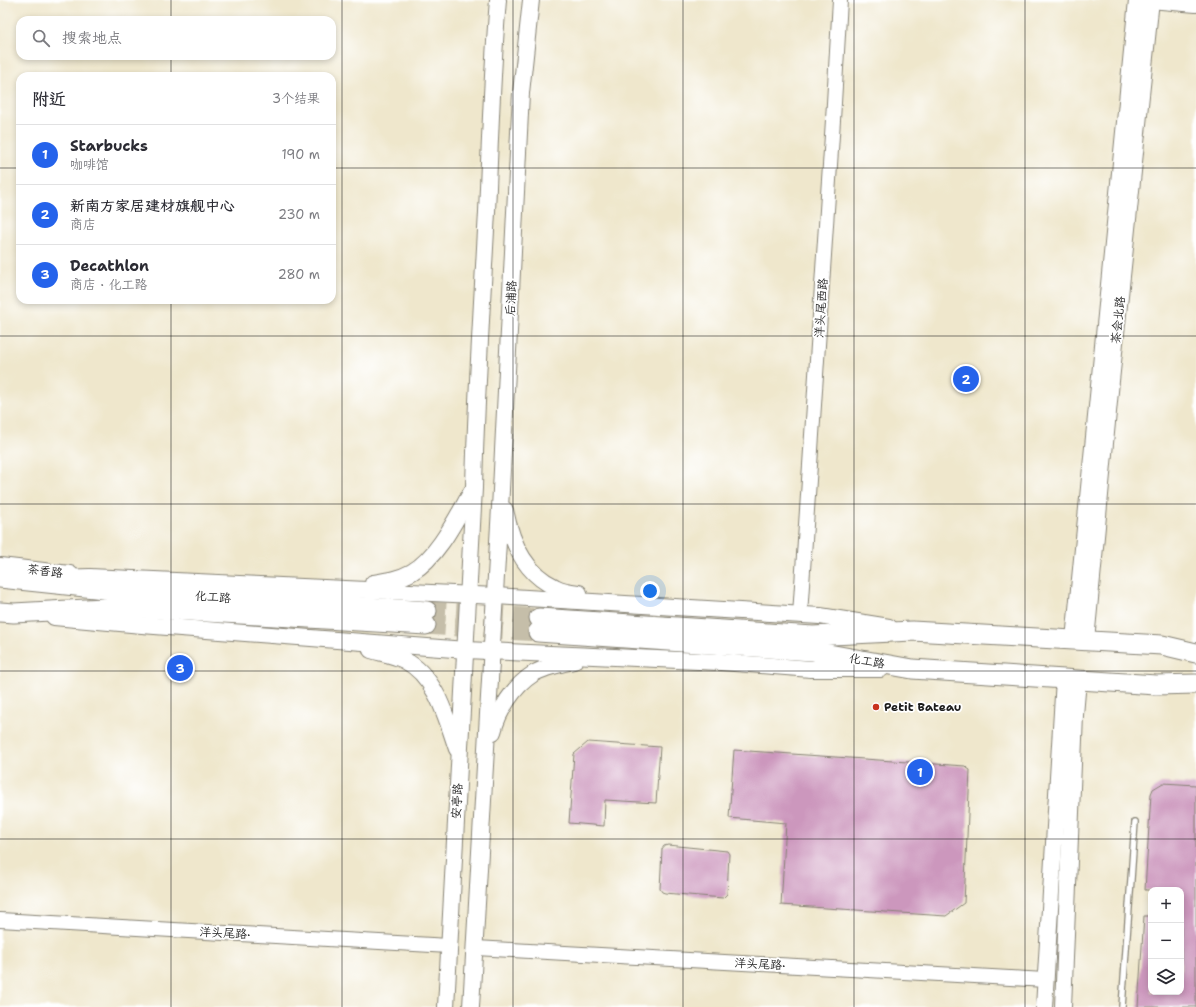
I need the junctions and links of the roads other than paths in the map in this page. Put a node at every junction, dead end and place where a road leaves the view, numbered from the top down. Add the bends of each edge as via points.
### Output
1 (498, 0) edge
2 (530, 0) edge
3 (840, 0) edge
4 (1137, 0) edge
5 (1150, 0) edge
6 (1196, 4) edge
7 (474, 488) junction
8 (501, 490) junction
9 (0, 566) edge
10 (90, 577) junction
11 (9, 579) edge
12 (341, 588) junction
13 (468, 594) junction
14 (496, 596) junction
15 (619, 604) junction
16 (7, 613) edge
17 (800, 615) junction
18 (912, 631) junction
19 (1080, 640) junction
20 (340, 641) junction
21 (1196, 641) edge
22 (1162, 645) junction
23 (466, 650) junction
24 (493, 652) junction
25 (1196, 652) edge
26 (593, 657) junction
27 (912, 670) junction
28 (1071, 679) junction
29 (1196, 684) edge
30 (1156, 685) junction
31 (1196, 692) edge
32 (460, 758) junction
33 (486, 759) junction
34 (1135, 822) dead end
35 (0, 920) edge
36 (450, 946) junction
37 (476, 948) junction
38 (1045, 980) junction
39 (446, 1007) edge
40 (472, 1007) edge
41 (1044, 1007) edge
42 (1063, 1007) edge
43 (1122, 1007) edge

1 - 7 main road via 494,38
2 - 8 main road, 后浦路 via 521,93
3 - 17 street, 洋头尾西路
4 - 19 main road, 茶会北路
5 - 6 main road
5 - 19 main road, 茶会北路 via 1110,397
7 - 12 main road via 451,528 426,561 411,572 394,579
7 - 13 main road
8 - 14 main road, 后浦路
8 - 15 main road via 513,540 530,570 556,588
9 - 10 main road, 茶香路
10 - 11 main road
10 - 12 main road
11 - 16 highway, 化工路 via 124,592 427,618 122,607
12 - 13 main road
13 - 14 main road
13 - 23 main road, 安亭路
14 - 15 main road
14 - 24 main road
15 - 17 main road
16 - 20 main road
17 - 18 main road
18 - 19 highway, 化工路
18 - 27 highway, 化工路 via 813,636 538,625 812,651
19 - 22 highway, 化工路
20 - 23 main road
20 - 32 main road via 403,660 419,670 429,682 446,716
21 - 22 highway
22 - 25 highway, 化工路
23 - 24 main road
23 - 32 main road, 安亭路
24 - 26 main road
24 - 33 main road
26 - 27 main road via 721,662 811,669
26 - 33 main road via 556,664 533,674 516,690 496,722
27 - 28 highway, 化工路
28 - 30 highway, 化工路
28 - 38 main road
28 - 42 main road via 1075,723
29 - 30 highway, 化工路
30 - 31 highway
32 - 36 main road, 安亭路
33 - 37 main road
34 - 43 lane
35 - 36 street, 洋头尾路·
36 - 39 main road, 安亭路
37 - 38 street, 洋头尾路·
37 - 40 main road
38 - 41 main road

